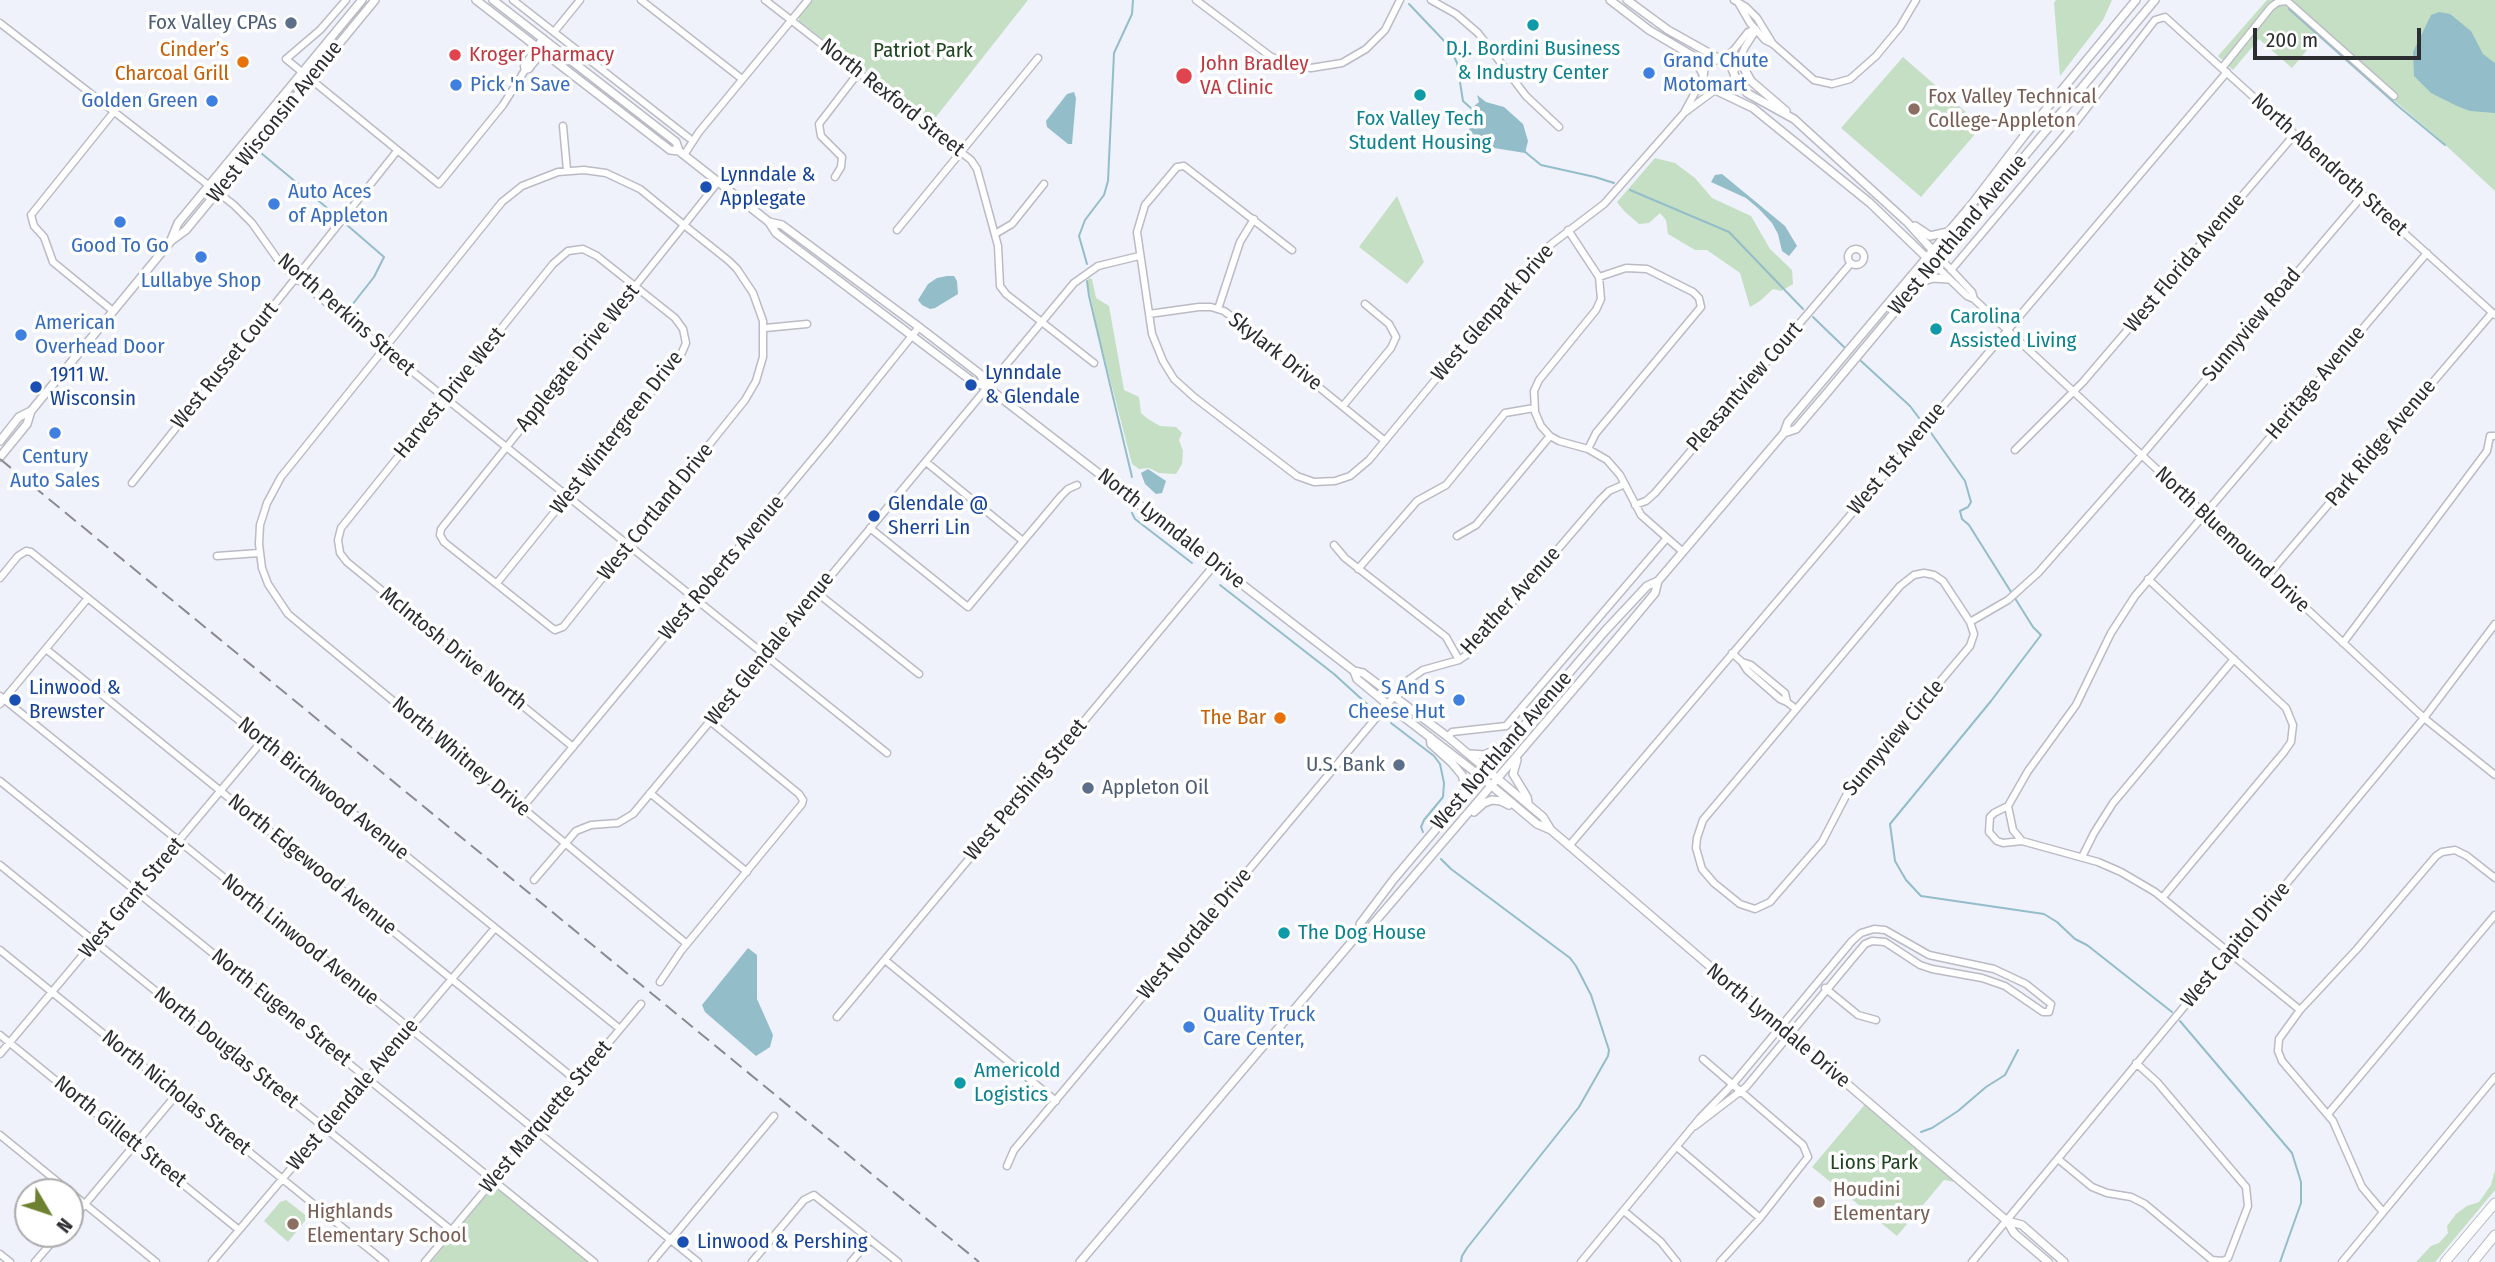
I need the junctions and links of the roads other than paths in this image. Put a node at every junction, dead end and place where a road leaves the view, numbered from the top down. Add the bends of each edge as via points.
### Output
1 (346, 0) edge
2 (362, 0) edge
3 (375, 0) edge
4 (476, 0) edge
5 (493, 0) edge
6 (513, 0) edge
7 (580, 0) edge
8 (641, 0) edge
9 (765, 0) edge
10 (808, 0) edge
11 (1196, 0) edge
12 (1399, 0) edge
13 (1431, 0) edge
14 (1610, 0) edge
15 (1627, 0) edge
16 (1916, 0) edge
17 (2136, 0) edge
18 (2155, 0) edge
19 (1737, 2) edge
20 (791, 20) junction
21 (0, 23) edge
22 (1763, 24) junction
23 (1756, 30) junction
24 (554, 32) junction
25 (546, 40) junction
26 (1773, 44) junction
27 (540, 49) junction
28 (1038, 58) dead end
29 (1720, 59) junction
30 (1740, 61) junction
31 (2224, 70) junction
32 (859, 72) junction
33 (301, 74) junction
34 (1735, 74) junction
35 (1703, 76) junction
36 (742, 79) junction
37 (309, 80) junction
38 (1717, 91) junction
39 (2394, 96) dead end
40 (113, 113) junction
41 (1684, 113) junction
42 (1794, 119) junction
43 (563, 126) dead end
44 (1559, 127) dead end
45 (699, 132) junction
46 (2295, 134) junction
47 (690, 138) junction
48 (397, 151) junction
49 (961, 152) junction
50 (681, 153) junction
51 (567, 170) junction
52 (835, 177) dead end
53 (718, 182) junction
54 (1044, 184) dead end
55 (209, 186) junction
56 (217, 192) junction
57 (2363, 195) junction
58 (1254, 219) junction
59 (769, 222) junction
60 (1907, 222) junction
61 (684, 225) junction
62 (897, 230) dead end
63 (1568, 230) junction
64 (1949, 232) junction
65 (995, 234) junction
66 (171, 241) junction
67 (575, 248) joint
68 (1292, 250) dead end
69 (1933, 251) junction
70 (2427, 253) junction
71 (1139, 256) junction
72 (1927, 258) junction
73 (1938, 262) junction
74 (1851, 263) dead end
75 (1951, 270) junction
76 (1599, 276) junction
77 (296, 278) junction
78 (1948, 279) junction
79 (1920, 282) junction
80 (635, 286) junction
81 (1974, 299) junction
82 (1366, 304) dead end
83 (1218, 309) junction
84 (113, 311) junction
85 (1149, 314) junction
86 (2494, 314) edge
87 (1041, 322) junction
88 (807, 324) dead end
89 (919, 327) junction
90 (765, 328) junction
91 (2007, 330) junction
92 (914, 334) junction
93 (384, 349) junction
94 (1094, 363) dead end
95 (987, 387) junction
96 (2074, 392) junction
97 (445, 399) junction
98 (1343, 406) junction
99 (1534, 408) junction
100 (31, 411) junction
101 (1784, 433) junction
102 (1550, 436) junction
103 (2495, 436) edge
104 (0, 441) edge
105 (1385, 441) junction
106 (506, 447) junction
107 (1588, 449) junction
108 (2495, 449) edge
109 (2015, 450) dead end
110 (2487, 451) junction
111 (2142, 455) junction
112 (0, 457) edge
113 (926, 462) junction
114 (132, 483) dead end
115 (1625, 484) junction
116 (1077, 485) dead end
117 (568, 496) junction
118 (1636, 505) junction
119 (2205, 514) junction
120 (870, 528) junction
121 (1457, 536) dead end
122 (1667, 539) junction
123 (1023, 541) junction
124 (1334, 545) dead end
125 (338, 546) joint
126 (629, 546) junction
127 (1683, 552) junction
128 (259, 553) junction
129 (217, 556) dead end
130 (1216, 564) junction
131 (1358, 569) junction
132 (2269, 574) junction
133 (0, 578) edge
134 (2148, 579) junction
135 (1658, 581) junction
136 (497, 583) junction
137 (816, 592) junction
138 (88, 598) junction
139 (696, 599) junction
140 (1970, 622) junction
141 (2494, 628) edge
142 (2343, 643) junction
143 (46, 649) junction
144 (1732, 653) junction
145 (765, 655) junction
146 (2234, 659) junction
147 (1459, 660) junction
148 (1354, 671) junction
149 (919, 674) dead end
150 (1394, 696) junction
151 (1, 700) edge
152 (1387, 704) junction
153 (1796, 709) junction
154 (2424, 718) junction
155 (710, 721) junction
156 (1510, 722) junction
157 (1521, 730) junction
158 (1430, 737) junction
159 (1448, 737) junction
160 (264, 740) junction
161 (1508, 744) junction
162 (573, 747) junction
163 (1522, 750) junction
164 (1467, 752) junction
165 (887, 753) dead end
166 (1488, 768) junction
167 (2495, 775) edge
168 (1480, 776) junction
169 (1499, 777) junction
170 (0, 781) edge
171 (1491, 786) junction
172 (221, 791) junction
173 (650, 793) junction
174 (1464, 796) junction
175 (1528, 803) junction
176 (1514, 805) junction
177 (2008, 806) junction
178 (522, 808) junction
179 (1551, 830) junction
180 (1446, 838) junction
181 (2022, 841) junction
182 (179, 842) junction
183 (565, 844) junction
184 (1569, 846) junction
185 (2082, 857) junction
186 (0, 865) edge
187 (747, 872) junction
188 (2495, 878) edge
189 (534, 880) dead end
190 (137, 891) junction
191 (2163, 897) junction
192 (2495, 915) edge
193 (495, 928) junction
194 (1360, 932) junction
195 (1858, 935) junction
196 (95, 942) junction
197 (687, 944) junction
198 (1865, 944) junction
199 (0, 950) edge
200 (2230, 951) junction
201 (1942, 959) junction
202 (885, 960) junction
203 (1938, 971) junction
204 (2001, 972) junction
205 (452, 978) junction
206 (660, 982) dead end
207 (1818, 982) junction
208 (1997, 983) junction
209 (1827, 989) junction
210 (52, 993) junction
211 (641, 1004) dead end
212 (2300, 1010) junction
213 (837, 1017) dead end
214 (1876, 1020) dead end
215 (409, 1028) junction
216 (1781, 1028) junction
217 (620, 1029) junction
218 (0, 1035) edge
219 (1789, 1035) junction
220 (10, 1043) junction
221 (0, 1054) edge
222 (1703, 1059) dead end
223 (2137, 1063) junction
224 (2495, 1077) edge
225 (367, 1078) junction
226 (577, 1080) junction
227 (1733, 1084) junction
228 (1742, 1092) junction
229 (177, 1094) junction
230 (1056, 1101) junction
231 (2328, 1114) junction
232 (775, 1116) dead end
233 (1695, 1126) junction
234 (325, 1128) junction
235 (536, 1130) junction
236 (0, 1135) edge
237 (135, 1145) junction
238 (1677, 1147) junction
239 (2058, 1159) junction
240 (1007, 1166) dead end
241 (53, 1178) edge
242 (282, 1179) junction
243 (493, 1180) junction
244 (2495, 1203) edge
245 (85, 1204) joint
246 (1623, 1211) junction
247 (2383, 1212) junction
248 (1760, 1217) junction
249 (2007, 1221) junction
250 (239, 1230) junction
251 (451, 1230) junction
252 (2495, 1235) edge
253 (671, 1240) junction
254 (870, 1240) junction
255 (48, 1248) edge
256 (0, 1254) edge
257 (10, 1262) edge
258 (36, 1262) edge
259 (156, 1262) edge
260 (212, 1262) edge
261 (385, 1262) edge
262 (425, 1262) edge
263 (594, 1262) edge
264 (652, 1262) edge
265 (698, 1262) edge
266 (752, 1262) edge
267 (852, 1262) edge
268 (898, 1262) edge
269 (1080, 1262) edge
270 (1581, 1262) edge
271 (1677, 1262) edge
272 (1720, 1262) edge
273 (1972, 1262) edge
274 (2048, 1262) edge
275 (2064, 1262) edge
276 (2342, 1262) edge
277 (2445, 1262) edge
278 (2473, 1262) edge

1 - 33 street via 286,59
2 - 33 main road, West Wisconsin Avenue
3 - 37 main road, West Wisconsin Avenue
4 - 27 main road, North Lynndale Drive
5 - 25 main road, North Lynndale Drive
6 - 24 street
7 - 24 street
8 - 36 street
9 - 20 street, North Rexford Street
10 - 20 street
11 - 12 street via 1269,56 1311,68 1342,63 1366,49 1385,30
13 - 44 street via 1478,33 1526,96
14 - 35 main road via 1693,56
15 - 29 main road
16 - 26 street via 1883,48 1841,83 1814,80
17 - 64 main road, West Northland Avenue
18 - 73 main road, West Northland Avenue
19 - 22 street
19 - 23 street
20 - 32 street, North Rexford Street
20 - 36 street
21 - 40 street, North Perkins Street
22 - 23 street
22 - 26 street
23 - 26 street
23 - 29 street
23 - 30 street
24 - 47 street
25 - 27 street
25 - 50 main road, North Lynndale Drive via 676,142
27 - 48 street via 503,105 439,184
27 - 50 main road, North Lynndale Drive via 670,150
28 - 49 street
29 - 34 main road via 1730,64
29 - 35 main road via 1707,64
30 - 34 street
30 - 42 main road via 1751,81
31 - 39 street, West 1st Avenue via 2272,7 2284,1
31 - 46 street, North Abendroth Street
31 - 75 street, North Abendroth Street via 2170,20 2155,20
31 - 91 street, West 1st Avenue
32 - 49 street, North Rexford Street
32 - 52 street via 818,126 842,158
33 - 37 street
33 - 55 main road, West Wisconsin Avenue
34 - 38 main road via 1730,86
34 - 42 main road, North Bluemound Drive via 1746,93
35 - 38 main road via 1707,86
35 - 41 street, West Glenpark Drive
36 - 45 street
37 - 48 street
37 - 56 main road, West Wisconsin Avenue
38 - 41 street, West Glenpark Drive
38 - 72 main road, North Bluemound Drive via 1753,108 1870,203
40 - 55 street, North Perkins Street
40 - 84 street via 31,215 54,262
41 - 63 street, West Glenpark Drive via 1612,197
42 - 60 main road, North Bluemound Drive
43 - 51 street
45 - 47 street
45 - 50 street
46 - 57 street, North Abendroth Street
46 - 96 street, West Florida Avenue
47 - 50 street
48 - 77 street, West Russet Court
49 - 62 street
49 - 65 street, North Rexford Street via 977,169
50 - 53 main road, North Lynndale Drive
51 - 61 street via 595,171 623,180
51 - 93 street via 533,180 502,202
53 - 59 main road, North Lynndale Drive
53 - 61 street, Applegate Drive West
54 - 65 street via 1012,224
55 - 56 street, North Perkins Street
55 - 66 main road, West Wisconsin Avenue via 178,223
56 - 66 main road, West Wisconsin Avenue
56 - 77 street, North Perkins Street via 249,219
57 - 70 street, North Abendroth Street
57 - 111 street, Sunnyview Road
58 - 68 street
58 - 71 street via 1181,165 1143,210 1137,232
58 - 83 street via 1240,242
59 - 89 main road, North Lynndale Drive via 782,225
59 - 92 main road, North Lynndale Drive via 776,233
60 - 64 main road via 1930,236
60 - 69 main road, North Bluemound Drive
61 - 80 street, Applegate Drive West
61 - 90 street via 744,277
63 - 76 street
63 - 105 street, West Glenpark Drive via 1534,259
64 - 69 main road, West Northland Avenue
65 - 87 street, North Rexford Street via 1000,286
66 - 84 main road, West Wisconsin Avenue
67 - 80 street, West Wintergreen Drive via 593,253
67 - 97 street, Harvest Drive West via 558,258
69 - 72 main road, West Northland Avenue
69 - 73 main road, North Bluemound Drive
70 - 86 street, North Abendroth Street
70 - 119 street, Heritage Avenue
71 - 85 street
71 - 87 street, West Glendale Avenue via 1090,270
72 - 73 main road, North Bluemound Drive
72 - 101 main road, West Northland Avenue via 1788,422
73 - 75 street, North Bluemound Drive
73 - 78 street, North Bluemound Drive
73 - 79 main road, West Northland Avenue
74 - 118 street, Pleasantview Court via 1655,493
75 - 81 street, North Bluemound Drive
76 - 99 street via 1599,305 1539,380
76 - 107 street via 1626,268 1647,269 1693,292 1701,307 1596,433
77 - 93 street, North Perkins Street
77 - 114 street, West Russet Court
78 - 79 main road
78 - 81 street, North Bluemound Drive
79 - 101 main road, West Northland Avenue via 1796,429
80 - 106 street, Applegate Drive West
80 - 117 street, West Wintergreen Drive via 680,323 684,350
81 - 91 street, North Bluemound Drive
82 - 98 street via 1389,324 1395,337
83 - 85 street, Skylark Drive
83 - 98 street, Skylark Drive
84 - 100 main road, West Wisconsin Avenue
85 - 105 street, West Glenpark Drive via 1158,352 1174,379 1292,473 1314,481 1343,479 1363,466
86 - 132 street, Park Ridge Avenue
87 - 94 street, North Rexford Street
87 - 95 street, West Glendale Avenue
88 - 90 street
89 - 92 street, West Roberts Avenue
89 - 95 main road, North Lynndale Drive via 980,374
90 - 126 street, West Cortland Drive via 763,357 750,392
91 - 96 street, North Bluemound Drive
91 - 144 street, West 1st Avenue
92 - 95 main road, North Lynndale Drive via 973,382
92 - 139 street, West Roberts Avenue
93 - 97 street, North Perkins Street
93 - 128 street via 276,485 260,525
95 - 113 street, West Glendale Avenue
95 - 130 main road, North Lynndale Drive
96 - 109 street, West Florida Avenue
96 - 111 street, North Bluemound Drive
97 - 106 street, North Perkins Street
97 - 125 street, Harvest Drive West via 341,528
98 - 105 street, Skylark Drive
99 - 102 street
99 - 131 street via 1506,413 1446,485 1417,500
100 - 104 main road, West Wisconsin Avenue
100 - 112 main road, West Wisconsin Avenue via 27,424
101 - 127 main road, West Northland Avenue
102 - 107 street
102 - 121 street via 1476,525
103 - 110 street via 2490,436
106 - 117 street, North Perkins Street
106 - 136 street, Applegate Drive West via 440,535
107 - 115 street via 1607,460
108 - 110 street
110 - 142 street
111 - 119 street, North Bluemound Drive
111 - 140 street, Sunnyview Road via 2021,590
113 - 120 street, West Glendale Avenue
113 - 123 street
115 - 118 street
115 - 147 street, Heather Avenue via 1600,500
116 - 123 street via 1068,489
117 - 126 street, North Perkins Street
117 - 136 street, West Wintergreen Drive
118 - 122 street via 1644,520
119 - 132 street, North Bluemound Drive
119 - 134 street, Heritage Avenue
120 - 123 street via 968,607
120 - 137 street, West Glendale Avenue
122 - 127 street
122 - 156 street
124 - 131 street
125 - 162 street, McIntosh Drive North via 347,562
126 - 136 street, West Cortland Drive via 559,629
126 - 139 street, North Perkins Street
127 - 135 main road, West Northland Avenue
128 - 129 street
128 - 178 street, North Whitney Drive via 268,584 288,614
130 - 148 main road, North Lynndale Drive
130 - 202 street, West Pershing Street
131 - 147 street via 1440,632
132 - 142 street, North Bluemound Drive
133 - 138 street, North Birchwood Avenue via 18,556 31,552
134 - 146 street
134 - 177 street, Heritage Avenue via 2112,633 2076,705
135 - 157 main road, West Northland Avenue via 1647,586 1605,631
135 - 163 main road, West Northland Avenue via 1655,593
137 - 145 street, West Glendale Avenue
137 - 149 street
138 - 143 street
138 - 160 street, North Birchwood Avenue
139 - 145 street, North Perkins Street
139 - 162 street, West Roberts Avenue
140 - 153 street, Sunnyview Circle via 1943,581 1930,573 1914,575
140 - 153 street, Sunnyview Circle via 1974,634 1969,649 1849,790 1822,842 1770,902 1749,908 1732,899 1702,869 1696,848 1699,828
141 - 154 street, West Capitol Drive
142 - 154 street, North Bluemound Drive
143 - 151 street
143 - 172 street, North Edgewood Avenue
144 - 153 street via 1746,670
144 - 184 street, West 1st Avenue
145 - 155 street, West Glendale Avenue
145 - 165 street, North Perkins Street
146 - 185 street via 2113,803
146 - 191 street via 2286,708 2291,742
147 - 150 street, Heather Avenue via 1416,674
148 - 150 main road, North Lynndale Drive
148 - 152 main road, North Lynndale Drive via 1357,679
150 - 152 street, Heather Avenue
150 - 159 main road, North Lynndale Drive
151 - 182 street, North Linwood Avenue
152 - 158 main road, North Lynndale Drive
152 - 230 street, West Nordale Drive
154 - 167 street, North Bluemound Drive
154 - 200 street, West Capitol Drive
155 - 173 street, West Glendale Avenue
155 - 187 street via 803,800
156 - 157 street
156 - 159 street via 1498,728 1452,732
157 - 161 main road, West Northland Avenue
158 - 168 main road, North Lynndale Drive
158 - 174 main road via 1431,744 1462,775
159 - 164 main road, North Lynndale Drive
160 - 172 street, West Grant Street
160 - 193 street, North Birchwood Avenue
161 - 164 main road via 1484,755
161 - 166 main road, West Northland Avenue
162 - 178 street, West Roberts Avenue
163 - 169 main road, West Northland Avenue
163 - 175 main road via 1513,774
164 - 166 main road, North Lynndale Drive
166 - 168 main road, West Northland Avenue
166 - 169 main road, North Lynndale Drive
168 - 171 main road, North Lynndale Drive
168 - 174 main road, West Northland Avenue
169 - 171 main road, West Northland Avenue
169 - 175 main road, North Lynndale Drive
170 - 190 street, North Eugene Street
171 - 176 main road, North Lynndale Drive
171 - 180 main road, West Northland Avenue
172 - 182 street, West Grant Street
172 - 205 street, North Edgewood Avenue
173 - 183 street, West Glendale Avenue via 624,821 585,827
173 - 187 street
174 - 194 main road, West Northland Avenue via 1394,879 1360,924
175 - 179 main road, North Lynndale Drive
176 - 179 main road, North Lynndale Drive
176 - 180 main road via 1496,800 1484,803 1454,836
177 - 181 street via 2013,830
177 - 181 street, Heritage Avenue via 1990,817 1989,832 2003,843
178 - 183 street, North Whitney Drive
179 - 184 main road, North Lynndale Drive
180 - 194 main road, West Northland Avenue via 1367,931
181 - 185 street
182 - 190 street, West Grant Street
182 - 215 street, North Linwood Avenue
183 - 189 street, West Glendale Avenue
183 - 197 street, North Whitney Drive
184 - 216 main road, North Lynndale Drive
185 - 191 street via 2121,872
186 - 196 street, North Douglas Street
187 - 197 street
188 - 212 street via 2461,853 2447,851 2433,858
190 - 196 street, West Grant Street
190 - 225 street, North Eugene Street
191 - 200 street
192 - 231 street
193 - 205 street, West Glendale Avenue
193 - 217 street, North Birchwood Avenue
194 - 269 main road, West Northland Avenue
195 - 198 street
195 - 201 street via 1885,930
195 - 207 street
196 - 210 street, West Grant Street
196 - 234 street, North Douglas Street
197 - 206 street
198 - 203 street via 1885,942
198 - 209 street
199 - 210 street, North Nicholas Street
200 - 212 street
200 - 223 street, West Capitol Drive
201 - 203 street
201 - 204 street
202 - 213 street, West Pershing Street
202 - 230 street
203 - 208 street
204 - 208 street
204 - 208 street via 2037,992 2050,1002 2051,1010 2043,1013
205 - 215 street, West Glendale Avenue
205 - 226 street, North Edgewood Avenue
207 - 209 street
207 - 216 street
209 - 214 street via 1858,1015
209 - 219 street
210 - 220 street, West Grant Street
210 - 229 street, North Nicholas Street
211 - 217 street, West Marquette Street
212 - 231 street via 2279,1039 2279,1055
215 - 225 street, West Glendale Avenue
215 - 235 street, North Linwood Avenue
216 - 219 main road, North Lynndale Drive
216 - 227 street
217 - 226 street, West Marquette Street
218 - 220 street, North Gillett Street
219 - 228 street
219 - 249 main road, North Lynndale Drive
220 - 221 street, West Grant Street
220 - 237 street, North Gillett Street
222 - 227 street
223 - 239 street, West Capitol Drive
223 - 239 street via 2246,1187 2248,1206 2228,1258 2212,1260 2145,1204 2092,1187
224 - 247 street
225 - 234 street, West Glendale Avenue
225 - 243 street, North Eugene Street
226 - 235 street, West Marquette Street
227 - 228 street
227 - 233 street
228 - 233 street
228 - 248 street via 1803,1145 1808,1157
229 - 237 street
229 - 242 street, North Nicholas Street
230 - 240 street, West Nordale Drive via 1014,1150
231 - 247 street via 2362,1187
232 - 253 street
233 - 238 street
234 - 242 street, West Glendale Avenue
234 - 251 street, North Douglas Street
235 - 243 street, West Marquette Street
235 - 253 street, North Linwood Avenue
236 - 241 street
237 - 245 street
237 - 250 street, North Gillett Street
238 - 246 street
238 - 248 street
239 - 249 street, West Capitol Drive
242 - 250 street, West Glendale Avenue
242 - 261 street, North Nicholas Street
243 - 251 street, West Marquette Street
243 - 263 street, North Eugene Street
244 - 277 highway
245 - 259 street
246 - 270 street
246 - 271 street via 1661,1242
247 - 276 street
248 - 272 street
249 - 273 street, West Capitol Drive
249 - 274 main road, North Lynndale Drive via 2014,1233
249 - 275 main road, North Lynndale Drive via 2022,1225
250 - 260 street, West Glendale Avenue
251 - 262 street, West Marquette Street
252 - 278 highway
253 - 264 street
253 - 265 street, North Linwood Avenue
254 - 266 street via 812,1195
254 - 267 street
254 - 268 street
255 - 258 street
256 - 257 street

